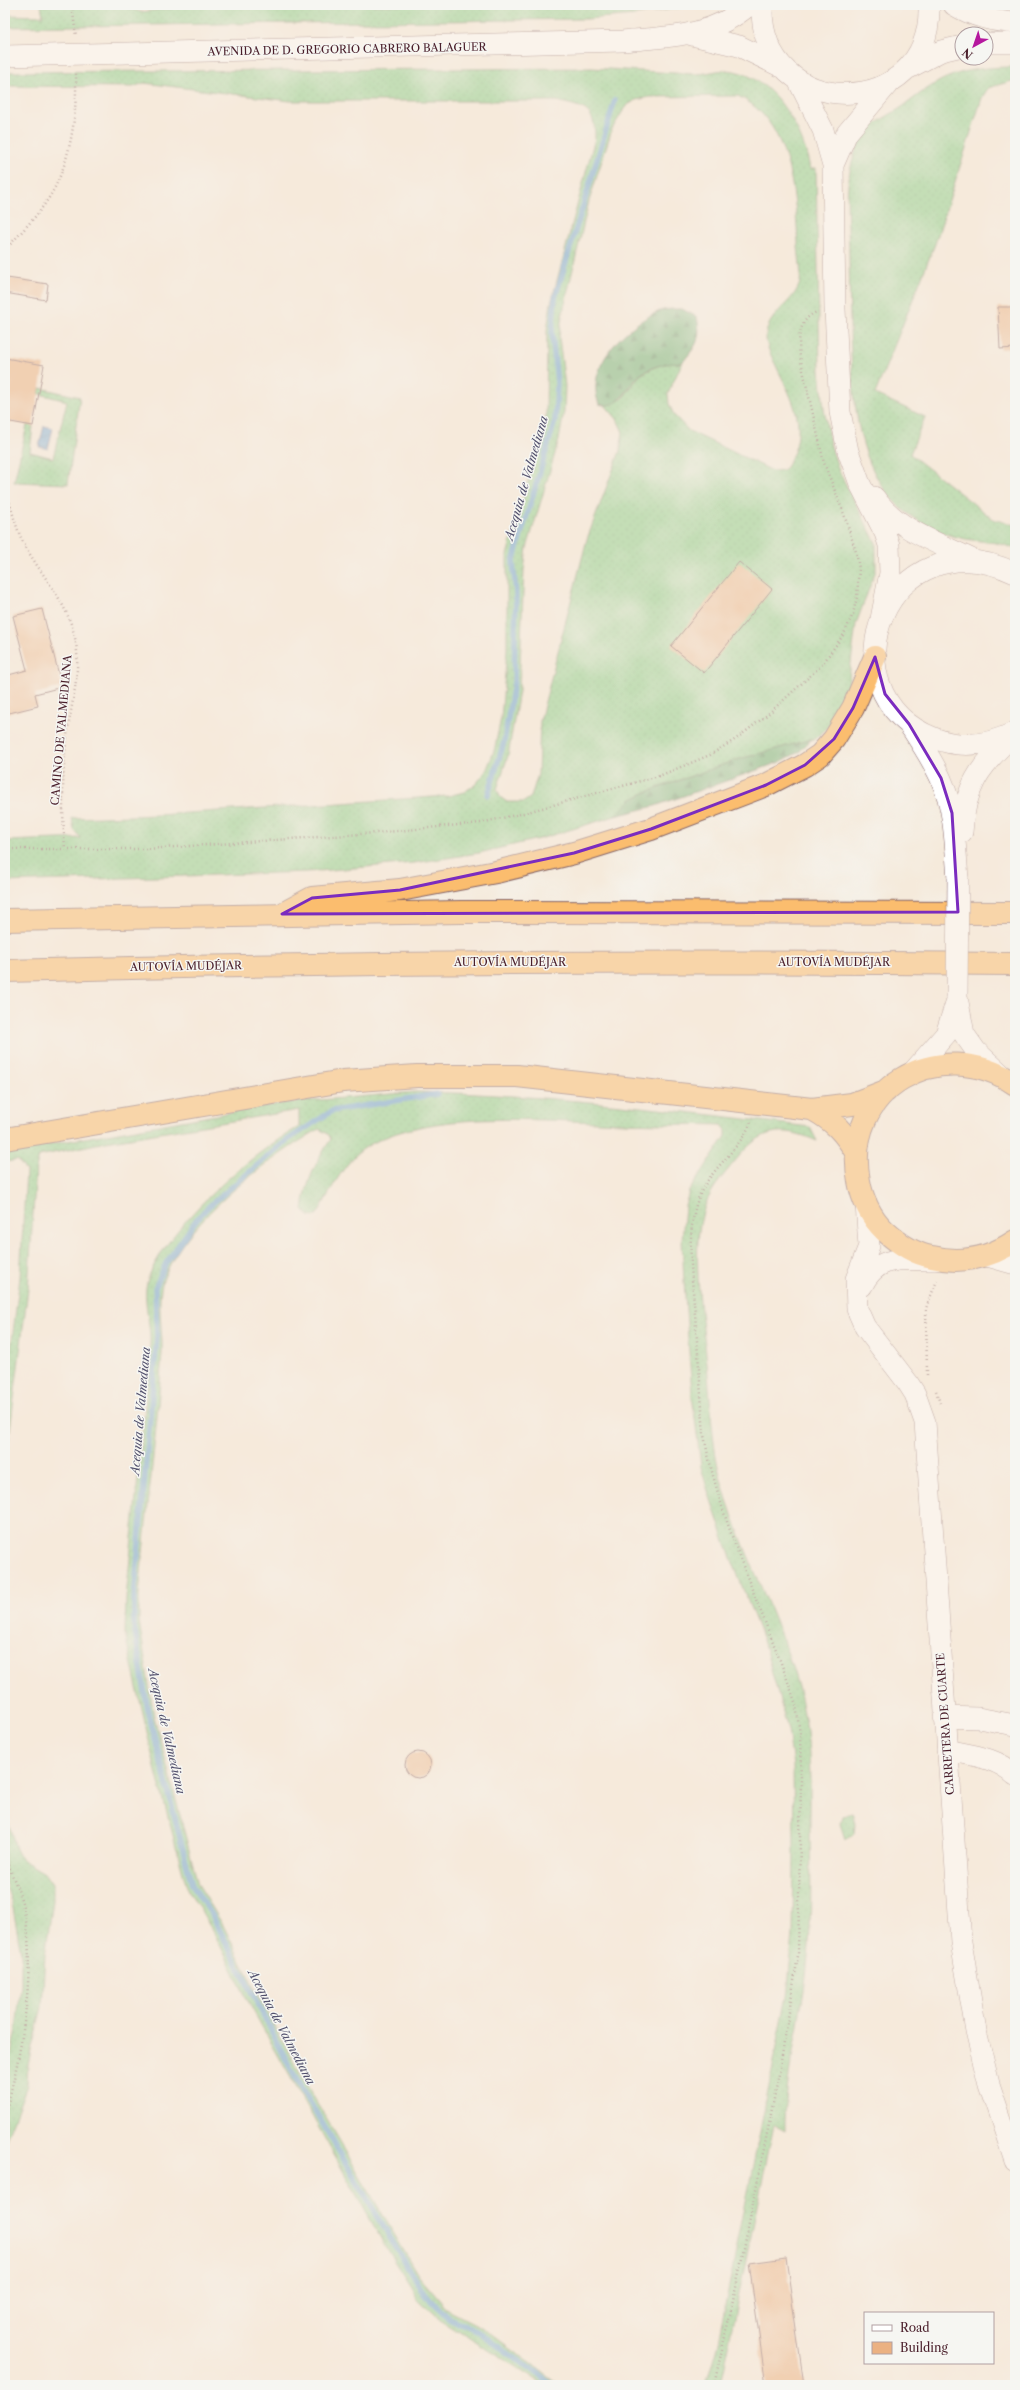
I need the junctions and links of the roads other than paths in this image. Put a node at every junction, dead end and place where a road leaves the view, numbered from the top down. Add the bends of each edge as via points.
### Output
1 (749, 5) edge
2 (762, 5) edge
3 (929, 5) edge
4 (954, 5) edge
5 (1015, 22) edge
6 (689, 34) junction
7 (994, 43) edge
8 (1015, 43) edge
9 (954, 48) edge
10 (5, 56) edge
11 (792, 75) junction
12 (897, 77) junction
13 (832, 165) junction
14 (855, 468) junction
15 (974, 560) junction
16 (1014, 572) edge
17 (881, 619) junction
18 (875, 657) junction
19 (909, 724) junction
20 (1015, 733) edge
21 (958, 878) junction
22 (1015, 913) edge
23 (282, 914) junction
24 (5, 920) edge
25 (1015, 964) edge
26 (5, 971) edge
27 (957, 997) junction
28 (912, 1073) junction
29 (1008, 1079) edge
30 (886, 1091) junction
31 (812, 1109) junction
32 (5, 1139) edge
33 (857, 1154) junction
34 (866, 1204) junction
35 (1015, 1240) edge
36 (987, 1256) junction
37 (1015, 1264) edge
38 (947, 1266) junction
39 (856, 1301) junction
40 (944, 1717) junction
41 (1015, 1725) edge
42 (947, 1750) junction
43 (1010, 1768) edge
44 (1015, 2160) edge

1 - 6 street, AVENIDA DE D. GREGORIO CABRERO BALAGUER via 717,26
2 - 11 street via 763,24 769,45
3 - 12 street via 925,38 917,55
4 - 5 street via 988,21
6 - 10 street, AVENIDA DE D. GREGORIO CABRERO BALAGUER via 584,44
6 - 11 street, AVENIDA DE D. GREGORIO CABRERO BALAGUER via 739,46
7 - 8 street
9 - 12 street, AVENIDA DE D. GREGORIO CABRERO BALAGUER via 942,51
11 - 12 street, AVENIDA DE D. GREGORIO CABRERO BALAGUER via 815,89 853,95 872,91
11 - 13 street via 820,124
12 - 13 street via 851,128
13 - 14 street via 840,412
14 - 15 street via 876,499 898,521 922,536
14 - 17 street via 889,546 890,573
15 - 16 street
15 - 17 street via 935,565 918,574 902,586 890,601
17 - 18 street
18 - 19 street via 878,676 885,694 895,710
18 - 23 highway via 853,708 834,739 820,755 766,785 651,829 574,852 496,872 407,889 312,898
19 - 20 street via 925,735 963,745 983,744
19 - 21 street via 941,778 947,795 952,813
20 - 21 street via 986,761 971,785 964,808
21 - 27 street, bridge
22 - 23 highway via 596,911
23 - 24 highway
25 - 26 highway, AUTOVÍA MUDÉJAR via 611,962 184,966
27 - 28 street via 946,1034
27 - 29 street via 964,1034 976,1051
28 - 29 highway via 926,1067 956,1063 979,1066
28 - 30 highway
30 - 31 highway via 852,1104
30 - 33 highway via 876,1101 863,1126
31 - 32 highway via 517,1076 417,1076 343,1081
31 - 33 highway via 840,1128
33 - 34 highway via 857,1171
34 - 38 highway via 881,1227 902,1245
34 - 39 street, CARRETERA DE CUARTE via 869,1246 856,1279
35 - 36 highway
36 - 37 street
36 - 38 highway
38 - 39 street via 885,1262 872,1269 866,1277
39 - 40 street, CARRETERA DE CUARTE via 865,1327 900,1370 915,1394 925,1422
40 - 41 street via 978,1718
40 - 42 street, CARRETERA DE CUARTE
42 - 43 street
42 - 44 street, CARRETERA DE CUARTE via 961,1942 967,1984 989,2084

